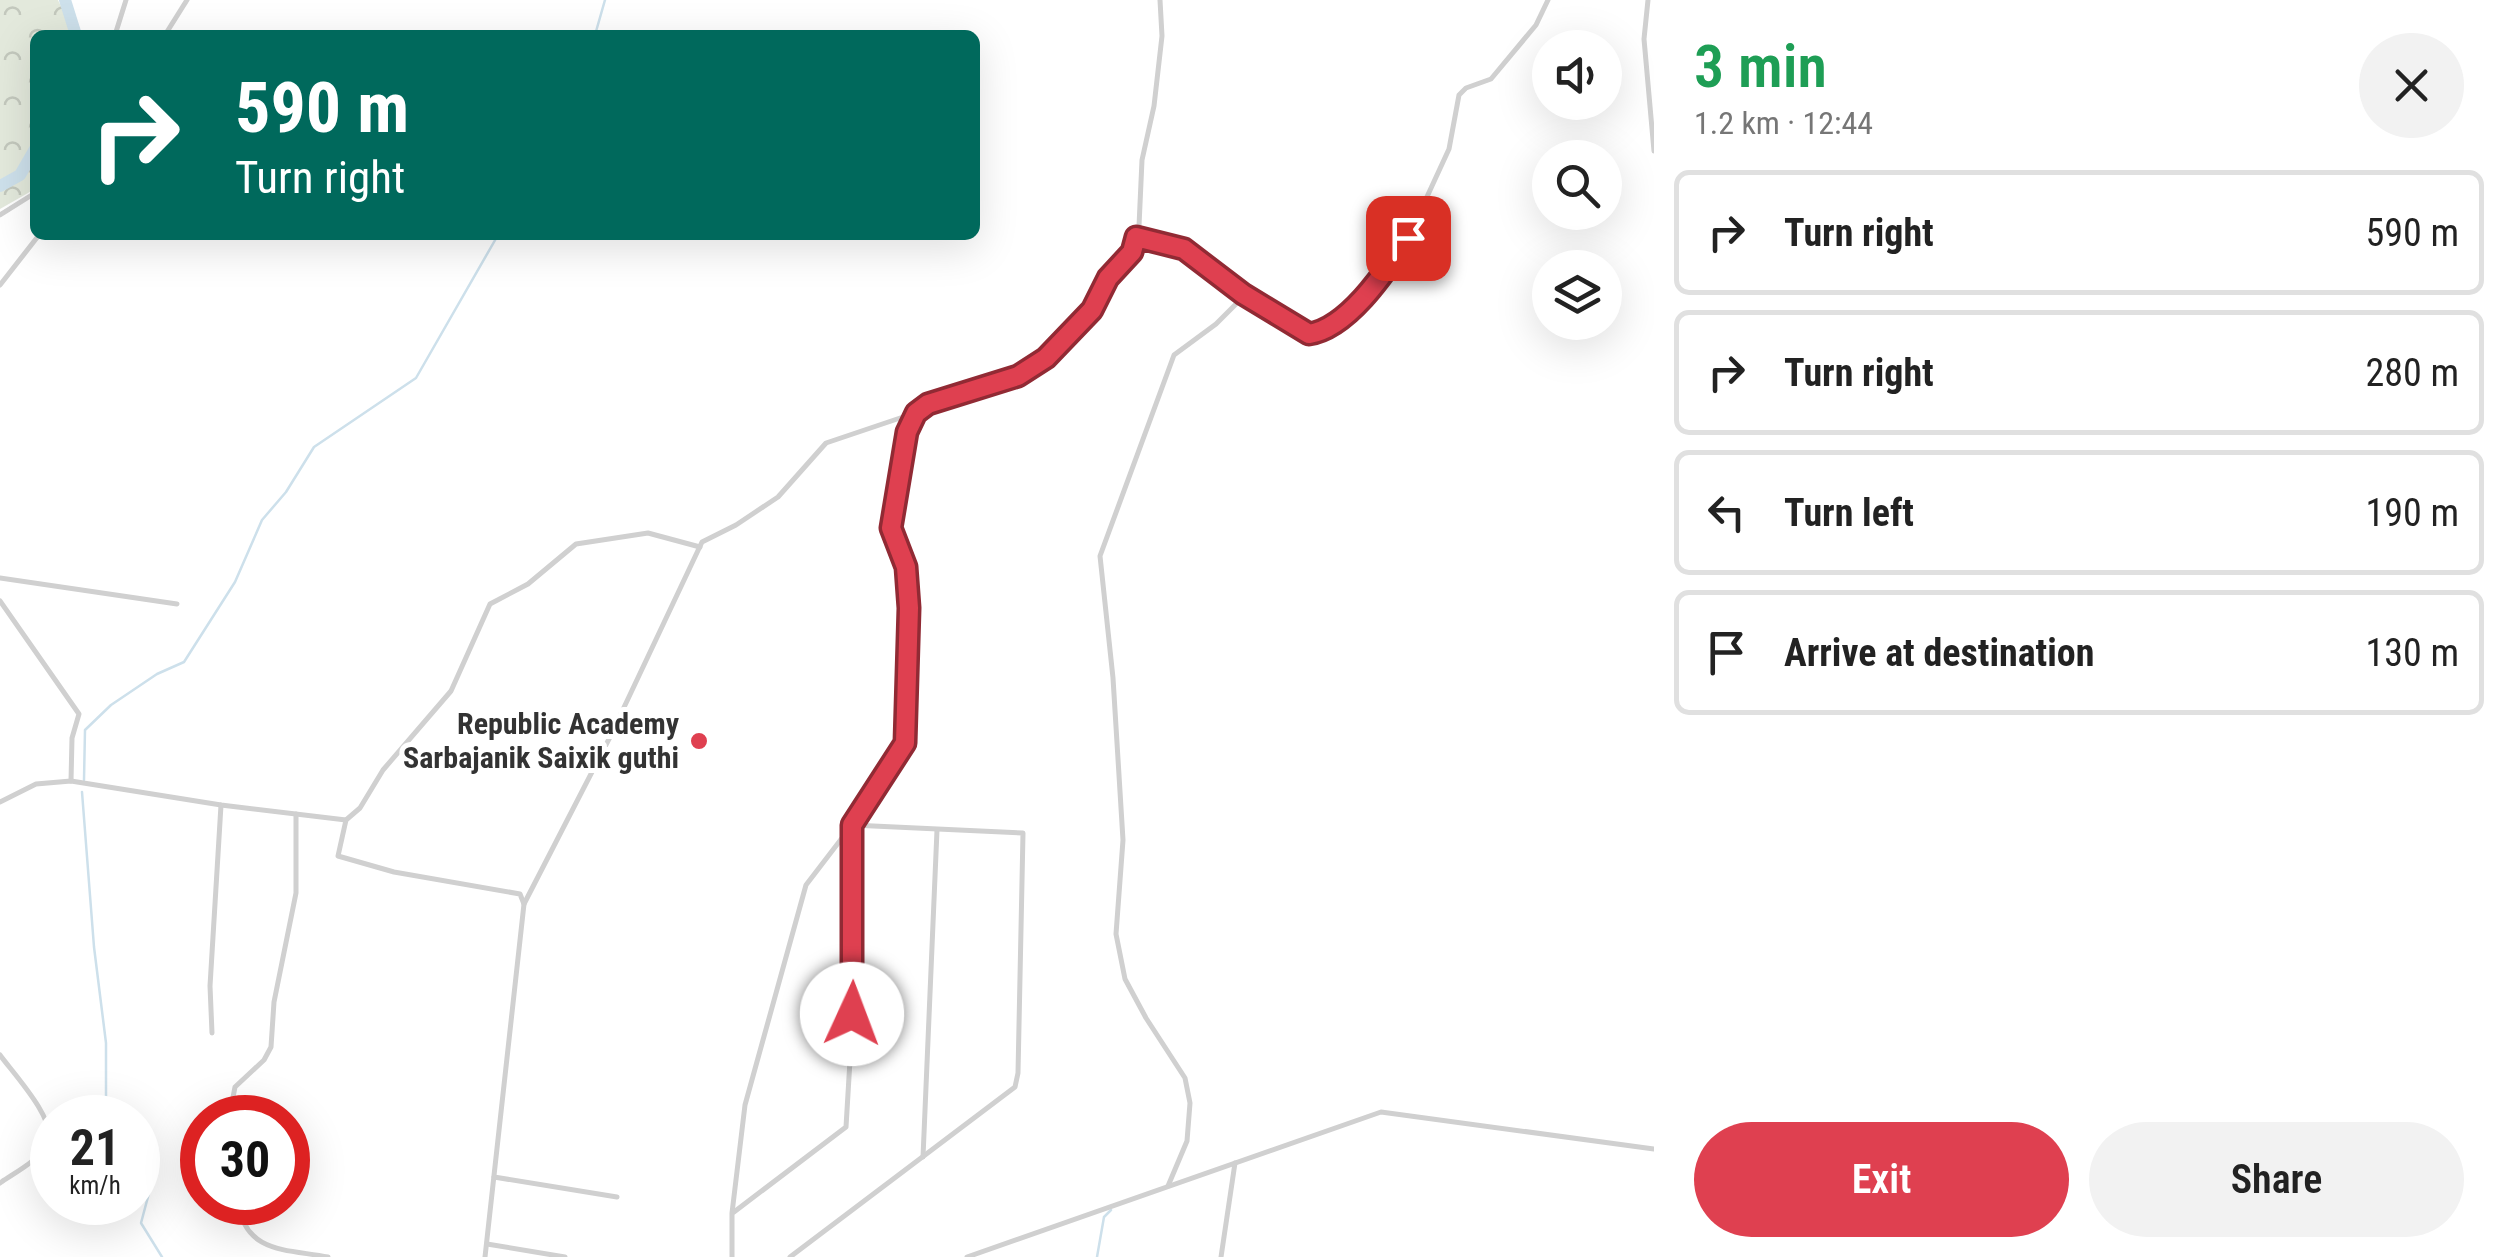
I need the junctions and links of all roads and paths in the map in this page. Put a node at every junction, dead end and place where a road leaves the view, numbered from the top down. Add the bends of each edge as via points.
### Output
1 (126, 0) edge
2 (187, 0) edge
3 (1160, 0) edge
4 (1548, 0) edge
5 (1650, 1) edge
6 (117, 30) edge
7 (168, 30) edge
8 (1654, 152) edge
9 (30, 196) edge
10 (0, 215) edge
11 (1136, 237) junction
12 (34, 240) edge
13 (0, 285) edge
14 (1245, 295) junction
15 (916, 413) junction
16 (700, 547) junction
17 (0, 578) edge
18 (0, 601) edge
19 (176, 604) dead end
20 (8, 613) junction
21 (0, 619) edge
22 (71, 781) junction
23 (0, 802) edge
24 (220, 805) junction
25 (296, 814) junction
26 (346, 820) junction
27 (852, 825) junction
28 (938, 830) junction
29 (524, 904) junction
30 (212, 1032) dead end
31 (0, 1055) edge
32 (234, 1095) edge
33 (1654, 1149) edge
34 (924, 1157) junction
35 (1235, 1163) junction
36 (494, 1177) junction
37 (0, 1183) edge
38 (1168, 1186) junction
39 (617, 1197) dead end
40 (732, 1213) junction
41 (246, 1225) edge
42 (487, 1244) junction
43 (328, 1257) edge
44 (485, 1257) edge
45 (565, 1257) edge
46 (732, 1257) edge
47 (790, 1257) edge
48 (967, 1257) edge
49 (1221, 1257) edge

1 - 6 street
2 - 7 street
3 - 11 street via 1162,36
4 - 14 street via 1536,26 1491,79 1459,95 1449,149 1408,238 1356,304 1309,334
5 - 8 street via 1644,39
9 - 10 street
11 - 14 street via 1184,249
11 - 15 street via 1092,310 1046,358 1018,376
12 - 13 street
14 - 38 street via 1174,355 1100,556 1123,840 1116,934 1125,978 1186,1078 1190,1103 1187,1141
15 - 16 street via 826,443 778,497
15 - 27 street via 891,528 906,567 909,608 905,743
16 - 26 street via 648,533 576,544 528,584 490,604 451,691
16 - 29 street
17 - 19 street
18 - 20 street
20 - 21 street
20 - 22 street via 78,714
22 - 23 street via 36,784
22 - 24 street
24 - 25 street
24 - 30 street
25 - 26 street
25 - 32 street via 296,892 271,1047
26 - 29 street via 338,856 520,894
27 - 28 street
27 - 40 street via 806,885 745,1105
27 - 40 street via 855,976 846,1126
28 - 34 street
28 - 34 street via 1025,835 1018,1074 1015,1087
29 - 36 street
31 - 37 street via 50,1124 40,1153
33 - 35 street via 1381,1112
34 - 47 street
35 - 38 street
35 - 49 street
36 - 39 street
36 - 42 street
38 - 48 street
40 - 46 street
41 - 43 street via 260,1244
42 - 44 street
42 - 45 street

